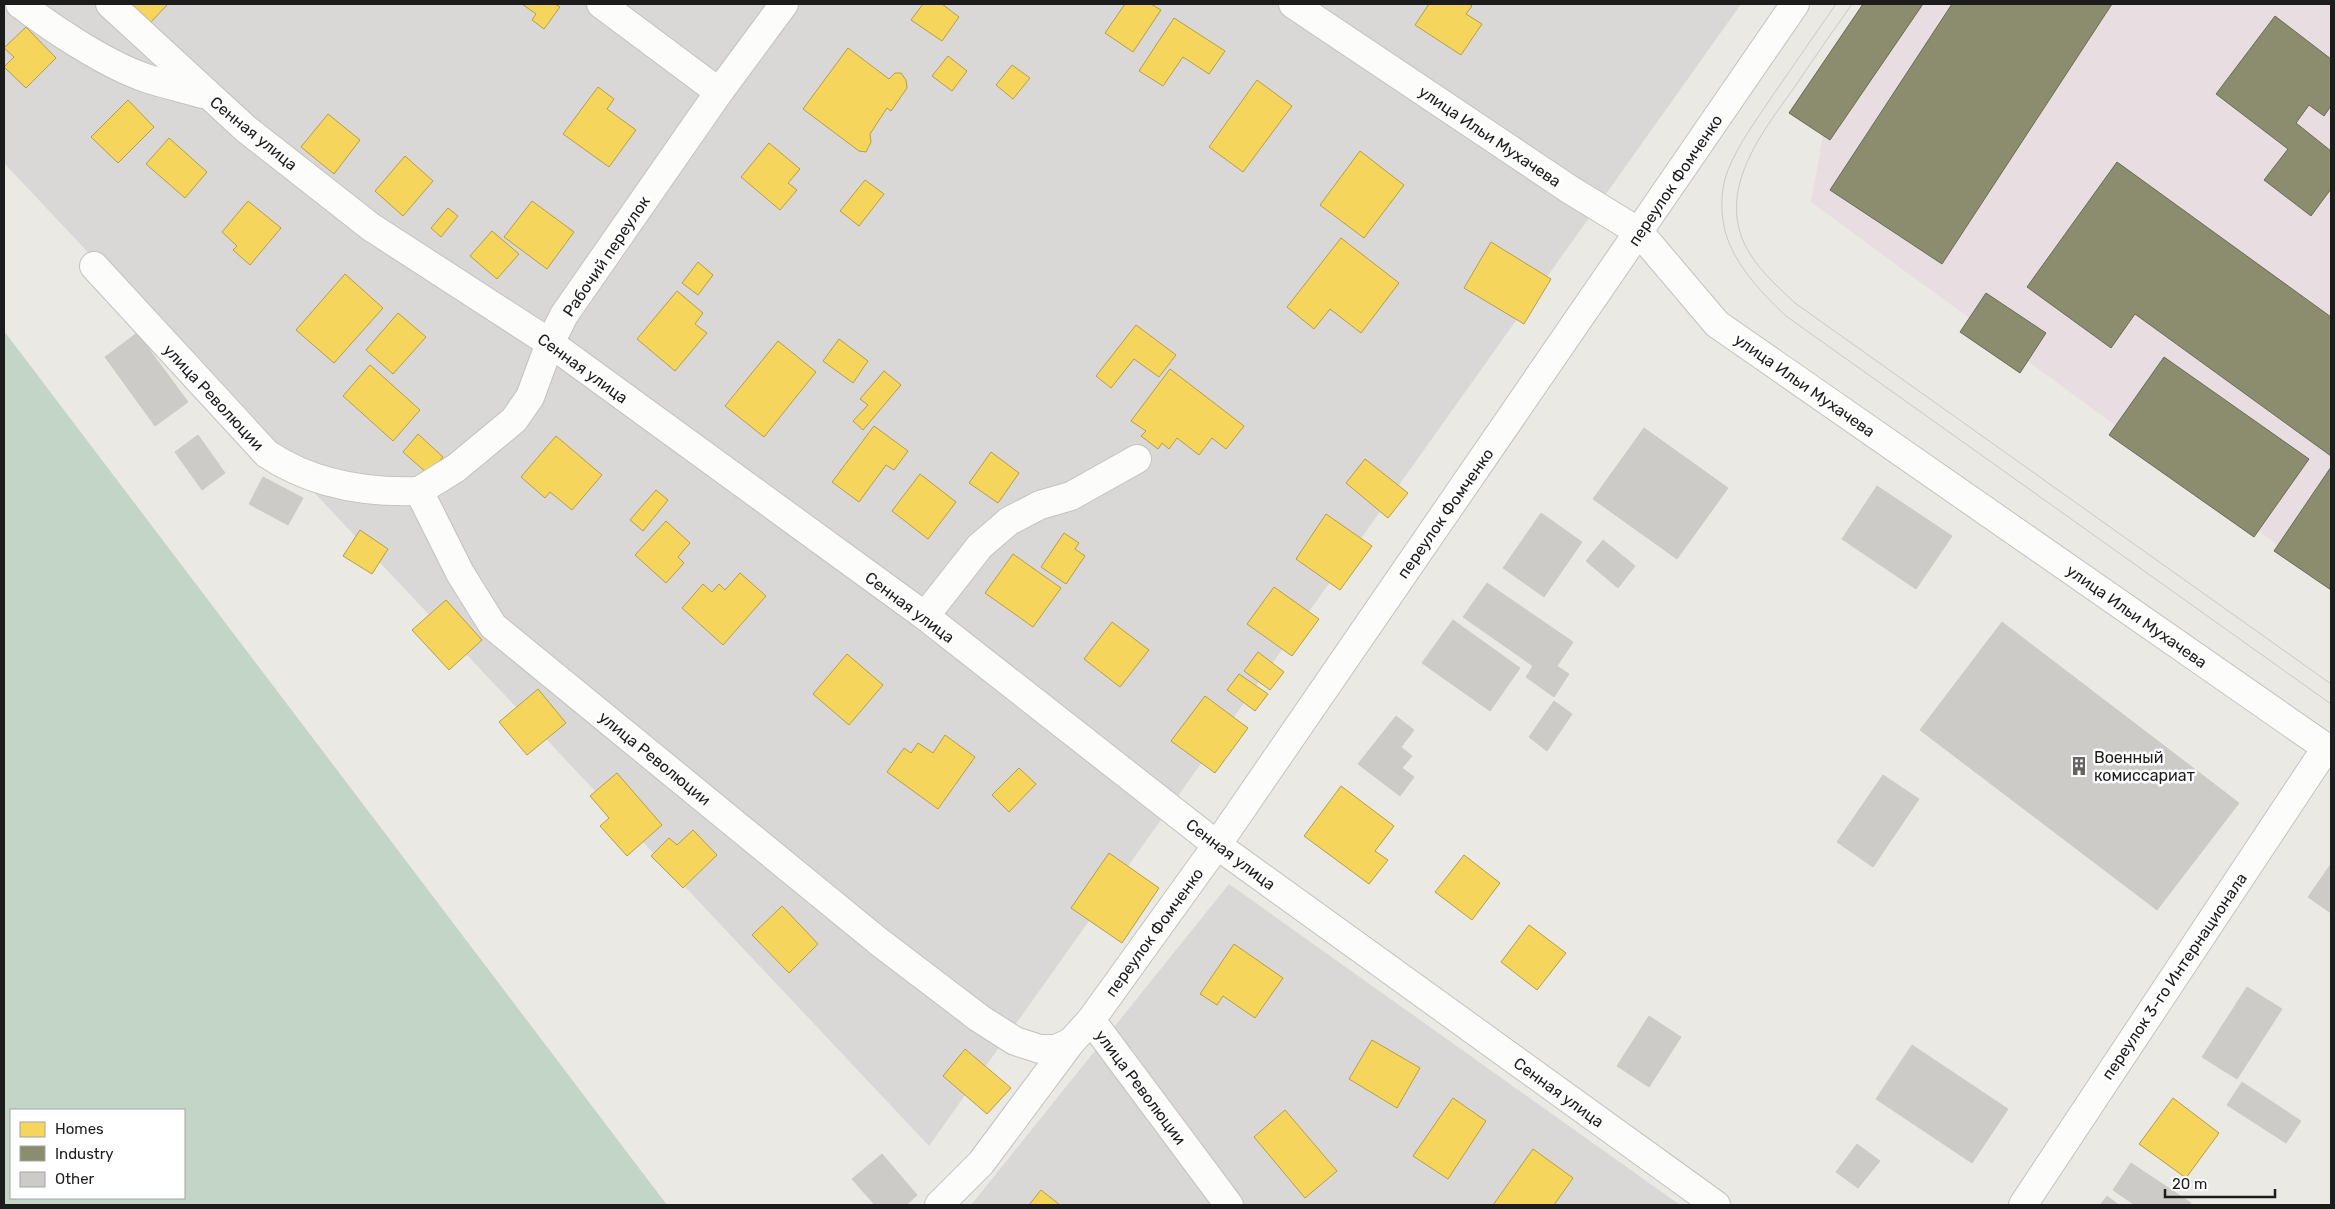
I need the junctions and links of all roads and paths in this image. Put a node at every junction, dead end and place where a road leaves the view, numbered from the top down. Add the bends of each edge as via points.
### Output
1 (20, 4) edge
2 (110, 4) edge
3 (601, 4) edge
4 (784, 4) edge
5 (1293, 4) edge
6 (1795, 4) edge
7 (719, 92) junction
8 (209, 96) junction
9 (1638, 232) junction
10 (94, 266) dead end
11 (550, 343) junction
12 (1137, 458) dead end
13 (419, 491) junction
14 (925, 616) junction
15 (2329, 750) edge
16 (1217, 845) junction
17 (1091, 1020) junction
18 (1071, 1042) junction
19 (939, 1205) edge
20 (1229, 1205) edge
21 (1716, 1205) edge
22 (2023, 1205) edge

1 - 8 street via 98,54 142,76
2 - 8 street, Сенная улица
3 - 7 street
4 - 7 street, Рабочий переулок
5 - 9 street, улица Ильи Мухачева
6 - 9 street, переулок Фомченко
7 - 11 street, Рабочий переулок via 564,315
8 - 11 street, Сенная улица via 246,129 372,227
9 - 15 street, улица Ильи Мухачева via 1717,324
9 - 16 street, переулок Фомченко
10 - 13 street, улица Революции via 267,454 298,472 331,482 373,491
11 - 13 street, Рабочий переулок via 530,398 514,420 456,468
11 - 14 street, Сенная улица
12 - 14 street via 1071,496 1040,505 1009,521 980,546
13 - 18 street, улица Революции via 460,573 493,626 870,935 979,1018 1015,1041 1040,1050 1056,1049
14 - 16 street, Сенная улица
15 - 22 street, переулок 3-го Интернационала
16 - 17 street, переулок Фомченко
16 - 21 street, Сенная улица
17 - 18 street, улица Революции
17 - 20 street, улица Революции
18 - 19 street via 981,1163

